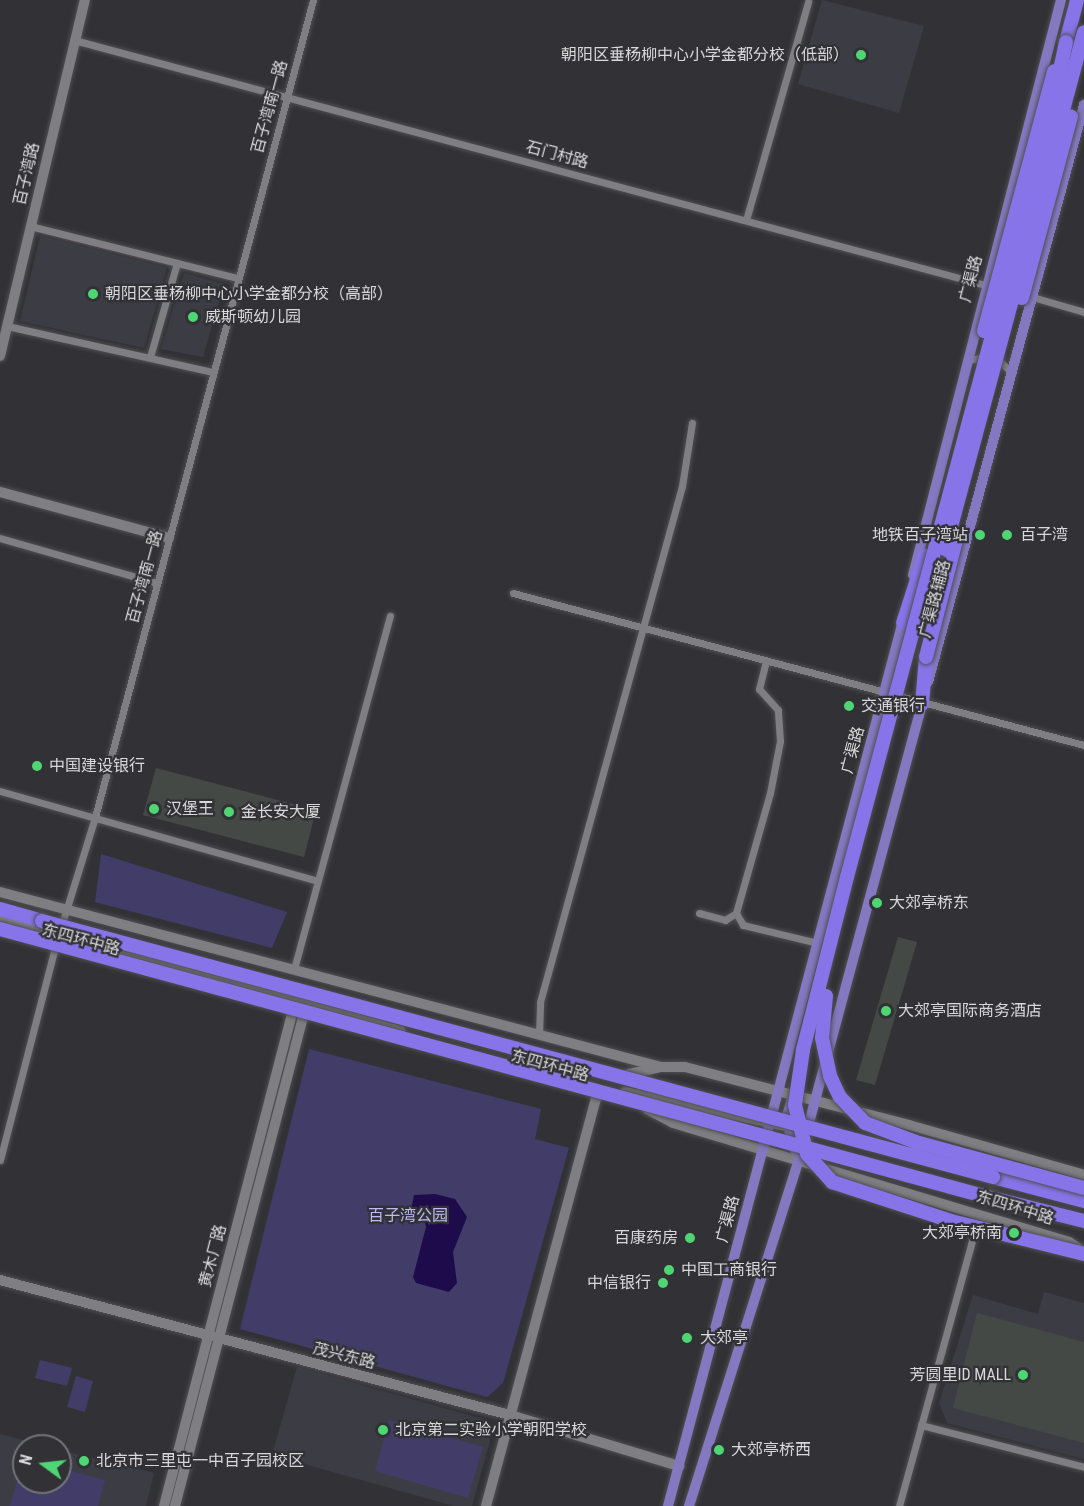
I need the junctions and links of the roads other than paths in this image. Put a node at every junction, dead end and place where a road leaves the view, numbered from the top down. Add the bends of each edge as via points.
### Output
1 (85, 0) edge
2 (313, 0) edge
3 (1061, 0) edge
4 (1067, 0) edge
5 (1077, 0) edge
6 (808, 2) dead end
7 (1057, 13) junction
8 (1084, 32) edge
9 (74, 40) junction
10 (1066, 42) junction
11 (287, 96) junction
12 (1084, 105) edge
13 (1006, 211) junction
14 (746, 220) junction
15 (1053, 223) junction
16 (30, 226) junction
17 (177, 263) junction
18 (237, 278) junction
19 (986, 285) junction
20 (1033, 297) junction
21 (1084, 312) edge
22 (7, 326) junction
23 (0, 356) edge
24 (150, 357) junction
25 (967, 360) junction
26 (213, 372) junction
27 (1012, 375) junction
28 (692, 423) dead end
29 (0, 492) edge
30 (0, 538) edge
31 (169, 538) junction
32 (157, 583) junction
33 (513, 593) dead end
34 (390, 616) dead end
35 (903, 623) junction
36 (640, 627) junction
37 (766, 661) junction
38 (885, 694) junction
39 (922, 704) junction
40 (1084, 746) edge
41 (0, 791) edge
42 (95, 817) junction
43 (317, 881) junction
44 (0, 892) edge
45 (0, 905) edge
46 (0, 909) edge
47 (67, 909) junction
48 (699, 913) dead end
49 (736, 913) junction
50 (0, 919) edge
51 (63, 921) junction
52 (0, 929) edge
53 (0, 934) edge
54 (58, 936) junction
55 (818, 943) joint
56 (55, 949) junction
57 (294, 969) junction
58 (803, 1000) junction
59 (292, 1014) junction
60 (303, 1017) junction
61 (539, 1035) junction
62 (807, 1041) junction
63 (661, 1067) junction
64 (629, 1074) junction
65 (779, 1091) junction
66 (625, 1093) junction
67 (700, 1093) junction
68 (597, 1095) junction
69 (794, 1095) junction
70 (814, 1101) junction
71 (697, 1106) junction
72 (650, 1110) junction
73 (773, 1113) junction
74 (787, 1123) junction
75 (769, 1126) junction
76 (807, 1130) junction
77 (764, 1149) junction
78 (0, 1160) edge
79 (799, 1160) junction
80 (1084, 1175) edge
81 (1084, 1188) edge
82 (1084, 1201) edge
83 (979, 1215) junction
84 (1084, 1221) edge
85 (1084, 1253) edge
86 (0, 1280) edge
87 (212, 1337) junction
88 (510, 1415) junction
89 (921, 1425) junction
90 (679, 1466) junction
91 (1084, 1467) edge
92 (164, 1506) edge
93 (175, 1506) edge
94 (486, 1506) edge
95 (668, 1506) edge
96 (689, 1506) edge
97 (899, 1506) edge

1 - 9 main road, 百子湾路
2 - 11 street, 百子湾南一路
3 - 7 main road, 广渠路
4 - 7 street
5 - 10 highway, 广渠路
6 - 14 street
7 - 13 main road, 广渠路
8 - 39 highway, bridge via 1076,95 926,657
8 - 81 highway, bridge via 821,1016 830,1076 840,1097 865,1123 916,1142
9 - 11 street, 石门村路
9 - 16 main road, 百子湾路
10 - 35 highway, bridge via 1047,87 925,555
10 - 85 highway, 广渠路, bridge via 1044,141 835,923 803,1050 795,1105 807,1154 832,1182 940,1218
11 - 14 street, 石门村路
11 - 18 street, 百子湾南一路
12 - 15 main road, 广渠路辅路
13 - 15 street via 1025,235 1035,235
13 - 19 main road, 广渠路
14 - 19 street, 石门村路
15 - 20 main road, 广渠路辅路
16 - 17 street
16 - 22 main road, 百子湾路
17 - 18 street
17 - 24 street
18 - 26 street, 百子湾南一路
19 - 20 street, 石门村路
19 - 25 main road, 广渠路
20 - 21 street, 石门村路
20 - 27 main road, 广渠路辅路
22 - 23 main road, 百子湾路
22 - 24 street
24 - 26 street
25 - 27 street via 983,355 1001,358
25 - 35 main road, 广渠路
26 - 31 street, 百子湾南一路
27 - 39 main road, 广渠路辅路
28 - 36 street via 682,486
29 - 31 main road
30 - 32 street
31 - 32 street, 百子湾南一路
32 - 42 street, 百子湾南一路
33 - 36 street
34 - 43 street
35 - 38 main road, 广渠路
36 - 37 street
36 - 61 street via 540,1002
37 - 38 street
37 - 49 street via 759,689 778,710 780,741
38 - 39 street
38 - 58 main road, 广渠路
39 - 40 street
39 - 70 main road, 广渠路辅路
41 - 42 street
42 - 43 street
42 - 47 street, 百子湾南一路
43 - 57 street
44 - 47 main road, 东四环中路
45 - 51 main road, 东四环中路
46 - 82 highway, 东四环中路, bridge
47 - 51 street, 百子湾南一路
47 - 57 main road, 东四环中路
48 - 49 street via 725,920
49 - 55 street via 743,925
50 - 54 main road, 东四环中路
51 - 54 street, 百子湾南一路
51 - 64 main road, 东四环中路
52 - 84 highway, 东四环中路, bridge
53 - 56 main road, 东四环中路
54 - 56 street, 百子湾南一路
54 - 66 main road, 东四环中路
55 - 62 main road via 826,952 826,968
56 - 59 main road, 东四环中路
56 - 78 street, 百子湾南一路
57 - 61 main road, 东四环中路
58 - 62 main road
58 - 65 main road, 广渠路
59 - 60 main road, 东四环中路
59 - 87 main road, 黄木厂路
60 - 68 main road, 东四环中路
60 - 87 main road
61 - 63 main road, 东四环中路
62 - 69 main road
63 - 64 main road
63 - 65 main road, 东四环中路 via 685,1067
64 - 67 main road, 东四环中路
65 - 69 main road, 东四环中路
65 - 73 main road, 广渠路
66 - 71 main road, 东四环中路
66 - 72 main road
67 - 71 main road
67 - 73 main road, 东四环中路
68 - 72 main road, 东四环中路
68 - 88 main road
69 - 70 main road, 东四环中路
69 - 74 main road
70 - 76 main road
70 - 80 main road, 东四环中路
71 - 75 main road, 东四环中路
72 - 77 main road, 东四环中路 via 673,1123
73 - 74 main road, 东四环中路
73 - 75 main road, 广渠路
74 - 75 main road, 东四环中路
74 - 76 main road, 东四环中路
74 - 79 main road
75 - 77 main road, 广渠路
76 - 79 main road
77 - 79 main road, 东四环中路
77 - 90 main road, 广渠路
79 - 83 main road, 东四环中路
79 - 96 main road
83 - 85 main road, 东四环中路 via 1069,1242
83 - 89 street
86 - 87 main road, 茂兴东路
87 - 88 main road, 茂兴东路
87 - 92 main road, 黄木厂路
87 - 93 main road
88 - 90 main road, 茂兴东路
88 - 94 main road
89 - 91 street
89 - 97 street
90 - 95 main road, 广渠路

